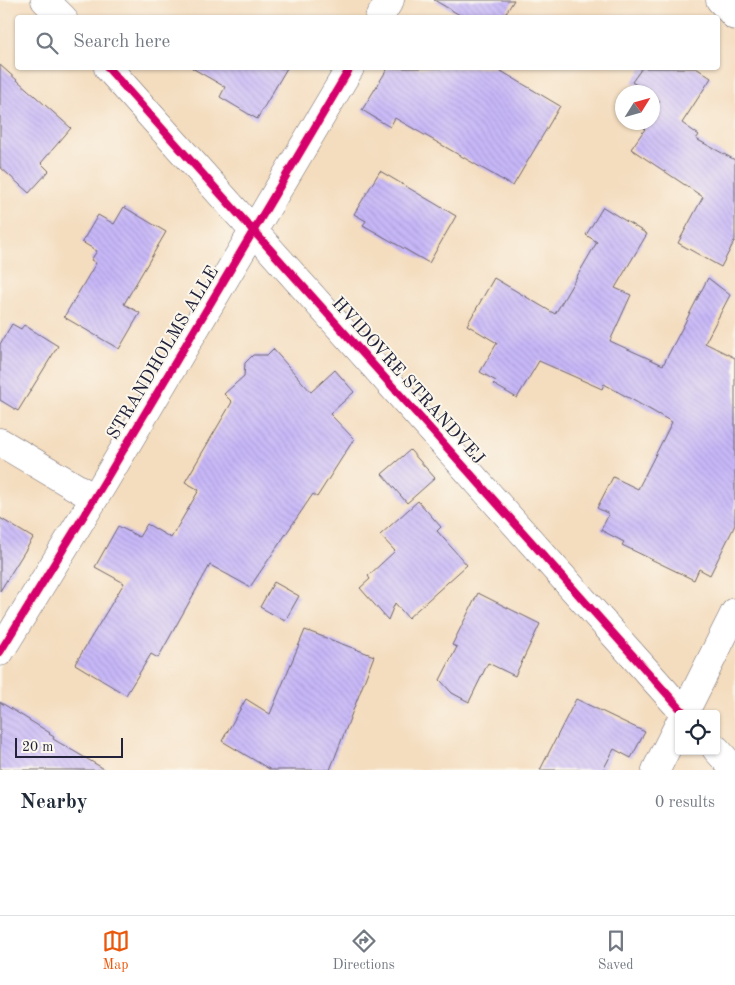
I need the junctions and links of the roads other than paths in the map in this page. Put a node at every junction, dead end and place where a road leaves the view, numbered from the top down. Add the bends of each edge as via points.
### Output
1 (46, 0) edge
2 (390, 0) edge
3 (720, 0) edge
4 (60, 15) edge
5 (381, 15) edge
6 (735, 16) edge
7 (110, 70) edge
8 (349, 70) edge
9 (253, 230) junction
10 (0, 442) edge
11 (94, 498) junction
12 (735, 612) edge
13 (0, 652) edge
14 (678, 710) edge
15 (686, 710) edge
16 (675, 732) edge
17 (720, 754) edge
18 (656, 770) edge
19 (734, 770) edge

1 - 4 street
2 - 5 street
3 - 6 street
7 - 9 street, HVIDOVRE STRANDVEJ
8 - 9 street, STRANDHOLMS ALLE
9 - 11 street, STRANDHOLMS ALLE
9 - 14 street, HVIDOVRE STRANDVEJ
10 - 11 street
11 - 13 street, STRANDHOLMS ALLE
12 - 15 street
16 - 18 street
17 - 19 street

